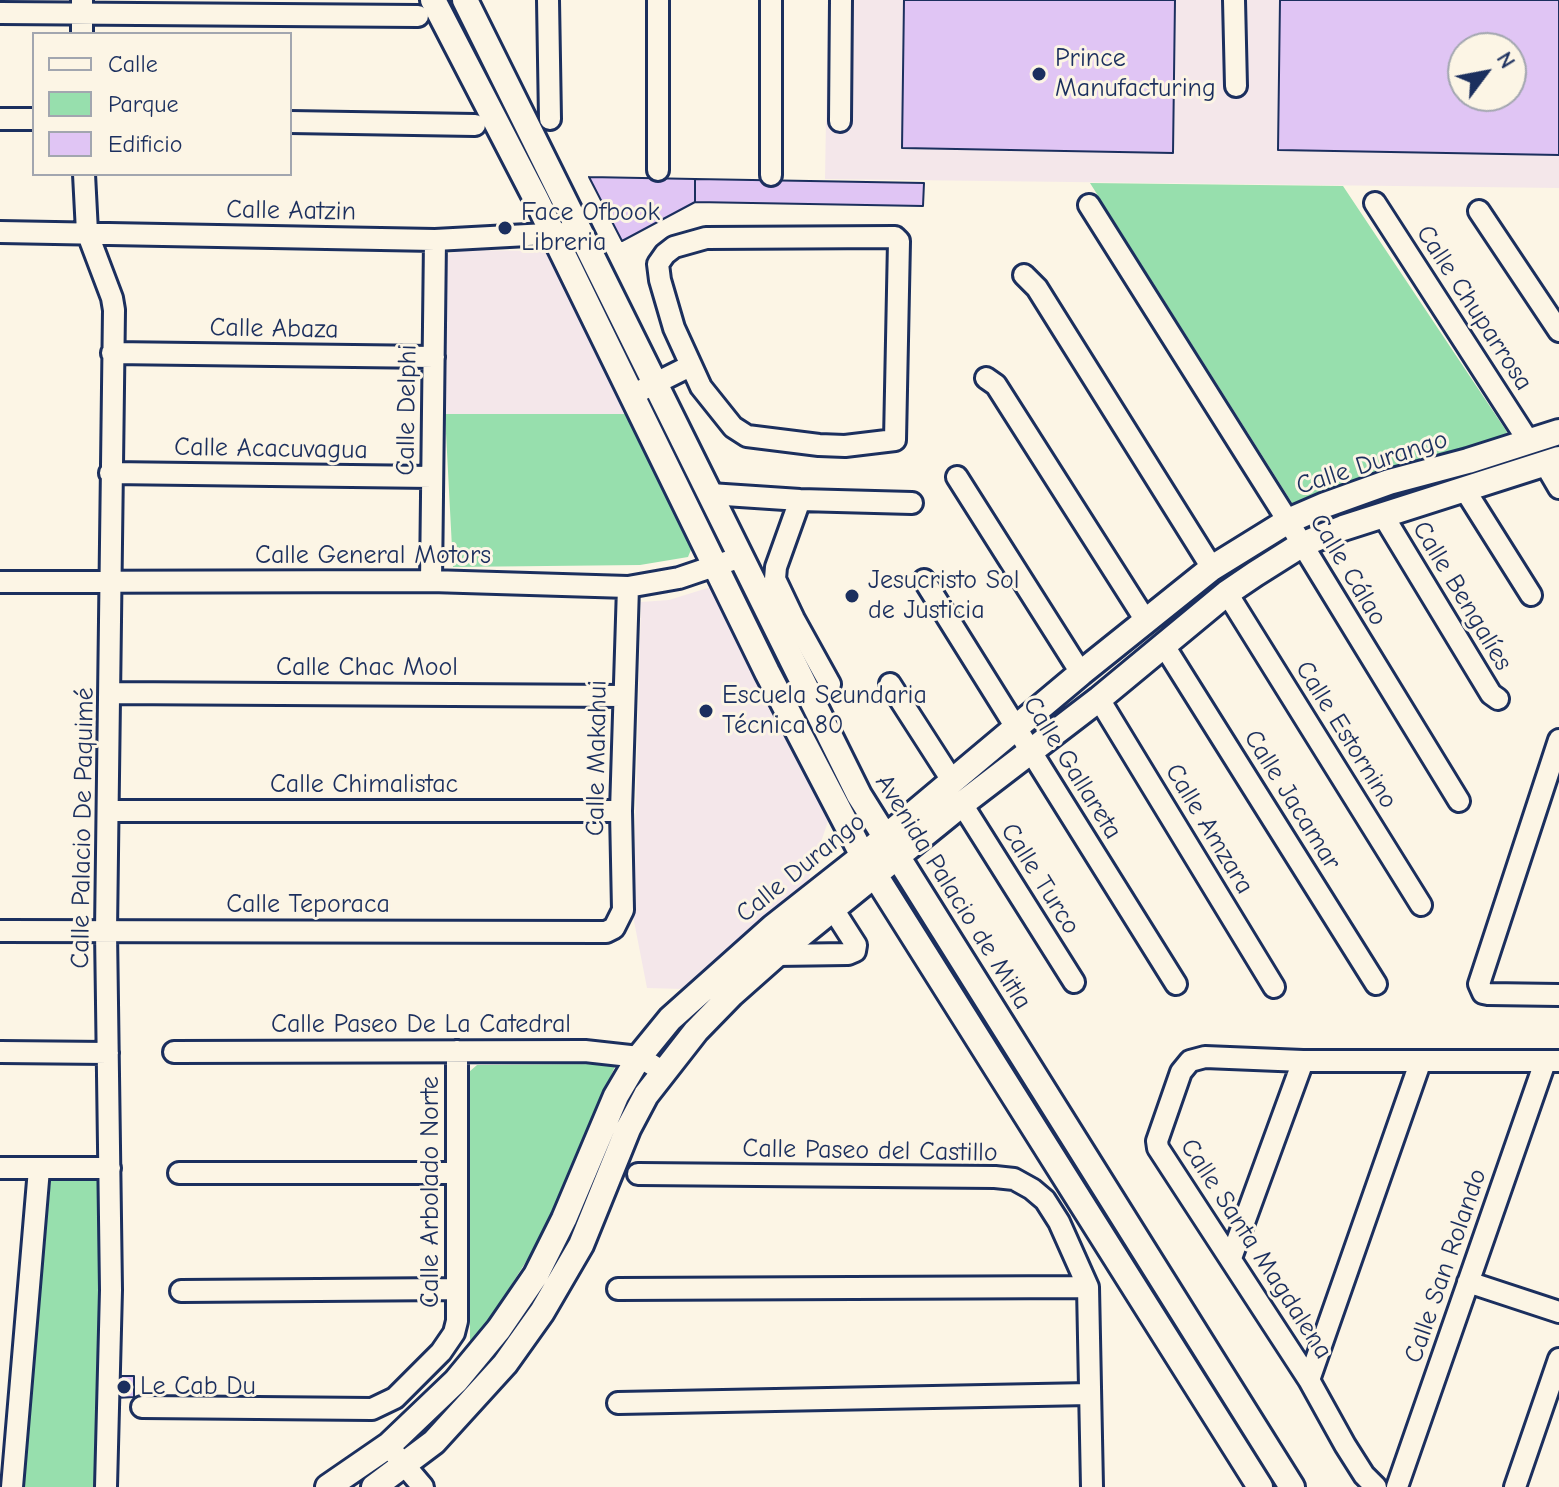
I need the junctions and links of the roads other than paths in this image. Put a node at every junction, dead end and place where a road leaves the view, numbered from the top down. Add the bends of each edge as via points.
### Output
1 (465, 0) edge
2 (548, 0) edge
3 (658, 0) edge
4 (771, 0) edge
5 (841, 0) edge
6 (1234, 0) edge
7 (426, 8) edge
8 (0, 13) edge
9 (82, 16) edge
10 (1236, 86) dead end
11 (0, 119) edge
12 (32, 119) edge
13 (550, 119) dead end
14 (840, 121) dead end
15 (292, 122) edge
16 (475, 125) dead end
17 (658, 170) dead end
18 (771, 175) dead end
19 (84, 176) edge
20 (1375, 203) dead end
21 (1089, 205) dead end
22 (1479, 211) dead end
23 (0, 232) edge
24 (87, 232) junction
25 (581, 233) junction
26 (552, 234) junction
27 (435, 240) junction
28 (1024, 275) dead end
29 (1559, 331) edge
30 (112, 353) junction
31 (434, 357) junction
32 (690, 366) junction
33 (986, 378) dead end
34 (656, 383) junction
35 (632, 395) junction
36 (1559, 432) edge
37 (1529, 442) junction
38 (1552, 462) edge
39 (110, 473) junction
40 (432, 477) junction
41 (957, 477) dead end
42 (1559, 488) edge
43 (1465, 490) junction
44 (710, 494) junction
45 (800, 500) junction
46 (912, 503) dead end
47 (1384, 517) junction
48 (1288, 521) junction
49 (1301, 545) junction
50 (741, 557) junction
51 (716, 567) junction
52 (1212, 568) junction
53 (924, 580) dead end
54 (431, 581) junction
55 (0, 582) edge
56 (111, 582) junction
57 (628, 587) junction
58 (1227, 593) junction
59 (1531, 595) dead end
60 (1146, 621) junction
61 (785, 624) junction
62 (1163, 644) junction
63 (1081, 673) junction
64 (830, 684) dead end
65 (890, 684) dead end
66 (110, 693) junction
67 (624, 696) junction
68 (1099, 699) junction
69 (1498, 699) dead end
70 (1017, 728) junction
71 (1559, 740) edge
72 (1032, 752) junction
73 (958, 793) junction
74 (1459, 801) dead end
75 (108, 811) junction
76 (621, 811) junction
77 (884, 837) junction
78 (898, 857) junction
79 (870, 865) junction
80 (1421, 905) dead end
81 (833, 909) junction
82 (614, 928) joint
83 (0, 931) edge
84 (106, 931) junction
85 (776, 955) junction
86 (1074, 982) dead end
87 (1176, 984) dead end
88 (1376, 984) dead end
89 (1274, 987) dead end
90 (1559, 995) edge
91 (457, 1051) junction
92 (0, 1052) edge
93 (174, 1052) dead end
94 (108, 1053) junction
95 (639, 1057) junction
96 (1303, 1061) junction
97 (1552, 1062) edge
98 (1420, 1063) junction
99 (664, 1072) junction
100 (0, 1168) edge
101 (110, 1168) junction
102 (39, 1169) junction
103 (179, 1173) dead end
104 (457, 1173) junction
105 (638, 1174) dead end
106 (1231, 1258) junction
107 (1468, 1282) junction
108 (1088, 1287) junction
109 (455, 1289) junction
110 (618, 1289) dead end
111 (181, 1291) dead end
112 (1559, 1312) edge
113 (1559, 1359) edge
114 (1309, 1380) junction
115 (1090, 1394) junction
116 (618, 1403) dead end
117 (142, 1407) dead end
118 (389, 1445) junction
119 (403, 1466) junction
120 (12, 1487) edge
121 (106, 1487) edge
122 (328, 1487) edge
123 (374, 1487) edge
124 (423, 1487) edge
125 (1092, 1487) edge
126 (1260, 1487) edge
127 (1292, 1487) edge
128 (1376, 1487) edge
129 (1397, 1487) edge
130 (1515, 1487) edge

1 - 25 main road, Avenida Palacio de Mitla
2 - 13 street
3 - 17 street
4 - 18 street
5 - 14 street
6 - 10 street
7 - 9 street
7 - 26 main road, Avenida Palacio de Mitla
8 - 9 street
11 - 12 street
15 - 16 street
19 - 24 street, Calle Palacio De Paquimé
20 - 37 street, Calle Chuparrosa
21 - 48 street, Calle Cálao
22 - 29 street
23 - 24 street, Calle Aatzin
24 - 27 street, Calle Aatzin
24 - 30 street, Calle Palacio De Paquimé via 112,298
25 - 26 street, Calle Aatzin
25 - 34 main road, Avenida Palacio de Mitla
26 - 27 street, Calle Aatzin
26 - 35 main road, Avenida Palacio de Mitla
27 - 31 street, Calle Delphi
28 - 52 street
30 - 31 street, Calle Abaza
30 - 39 street, Calle Palacio De Paquimé
31 - 40 street, Calle Delphi
32 - 32 street via 724,417 747,436 832,446 893,442 899,238 706,238 674,247 658,264 660,280
32 - 34 street
33 - 60 street via 996,385
34 - 35 street
34 - 44 main road, Avenida Palacio de Mitla
35 - 51 main road, Avenida Palacio de Mitla
36 - 37 main road, Calle Durango
37 - 48 main road, Calle Durango via 1389,482
38 - 42 street
38 - 43 main road, Calle Durango
39 - 40 street, Calle Acacuvagua
39 - 56 street, Calle Palacio De Paquimé
40 - 54 street, Calle Delphi
41 - 63 street
43 - 47 main road, Calle Durango
43 - 59 street
44 - 45 street
44 - 50 main road, Avenida Palacio de Mitla
45 - 46 street
45 - 61 street via 776,567
47 - 49 main road, Calle Durango
47 - 69 street, Calle Bengalíes
48 - 49 street, Calle Cálao
48 - 52 main road, Calle Durango
49 - 58 main road, Calle Durango
49 - 74 street, Calle Cálao
50 - 51 street, Calle General Motors
50 - 61 main road, Avenida Palacio de Mitla
51 - 57 street, Calle General Motors
51 - 79 main road, Avenida Palacio de Mitla
52 - 60 main road, Calle Durango
53 - 70 street, Calle Gallareta
54 - 56 street, Calle General Motors
54 - 57 street, Calle General Motors
55 - 56 street, Calle General Motors
56 - 66 street, Calle Palacio De Paquimé
57 - 67 street, Calle Makahui
58 - 62 main road, Calle Durango
58 - 80 street, Calle Estornino
60 - 63 main road, Calle Durango
61 - 64 street
61 - 77 main road, Avenida Palacio de Mitla via 840,760
62 - 68 main road, Calle Durango
62 - 88 street, Calle Jacamar
63 - 70 main road, Calle Durango
65 - 73 street, Calle Turco
66 - 67 street, Calle Chac Mool
66 - 75 street, Calle Palacio De Paquimé
67 - 76 street, Calle Makahui
68 - 72 main road, Calle Durango
68 - 89 street, Calle Amzara
70 - 72 street, Calle Gallareta
70 - 73 main road, Calle Durango
71 - 90 street via 1479,984 1488,994
72 - 73 main road, Calle Durango
72 - 87 street, Calle Gallareta
73 - 77 main road, Calle Durango
73 - 78 main road, Calle Durango
73 - 86 street, Calle Turco
75 - 76 street, Calle Chimalistac
75 - 84 street, Calle Palacio De Paquimé
76 - 82 street, Calle Makahui via 623,910
77 - 78 main road, Avenida Palacio de Mitla
77 - 79 main road, Calle Durango
78 - 79 main road, Calle Durango
78 - 127 main road, Avenida Palacio de Mitla
79 - 81 main road, Calle Durango
79 - 95 main road, Calle Durango via 773,927 670,1019
79 - 126 main road, Avenida Palacio de Mitla
81 - 85 main road, Calle Durango
81 - 85 street via 855,951
82 - 84 street, Calle Teporaca
83 - 84 street, Calle Teporaca
84 - 94 street, Calle Palacio De Paquimé
85 - 99 main road, Calle Durango via 705,1022
91 - 93 street, Calle Paseo De La Catedral
91 - 95 street, Calle Paseo De La Catedral via 585,1051
91 - 104 street, Calle Arbolado Norte
92 - 94 street
94 - 101 street, Calle Palacio De Paquimé
95 - 99 street, Calle Paseo De La Catedral
95 - 118 main road, Calle Durango via 616,1096 536,1275 456,1381
96 - 98 street, Calle Santa Magdalena
96 - 106 street
96 - 106 street, Calle Santa Magdalena via 1205,1057 1190,1061 1181,1072 1158,1148
97 - 98 street, Calle Santa Magdalena
97 - 107 street, Calle San Rolando
98 - 114 street
99 - 119 main road, Calle Durango via 628,1129 581,1245 542,1312 468,1407
100 - 102 street
101 - 102 street
101 - 121 street, Calle Palacio De Paquimé
102 - 120 street
103 - 104 street
104 - 109 street, Calle Arbolado Norte
105 - 108 street, Calle Paseo del Castillo via 1014,1179 1052,1211
106 - 114 street, Calle Santa Magdalena
107 - 112 street
107 - 129 street, Calle San Rolando
108 - 110 street
108 - 115 street, Calle Paseo del Castillo
109 - 111 street
109 - 117 street, Calle Arbolado Norte via 457,1321 441,1352 395,1398 372,1409
113 - 130 street
114 - 128 street, Calle Santa Magdalena
115 - 116 street
115 - 125 street, Calle Paseo del Castillo
118 - 119 street
118 - 122 main road, Calle Durango
119 - 123 main road, Calle Durango
119 - 124 street

